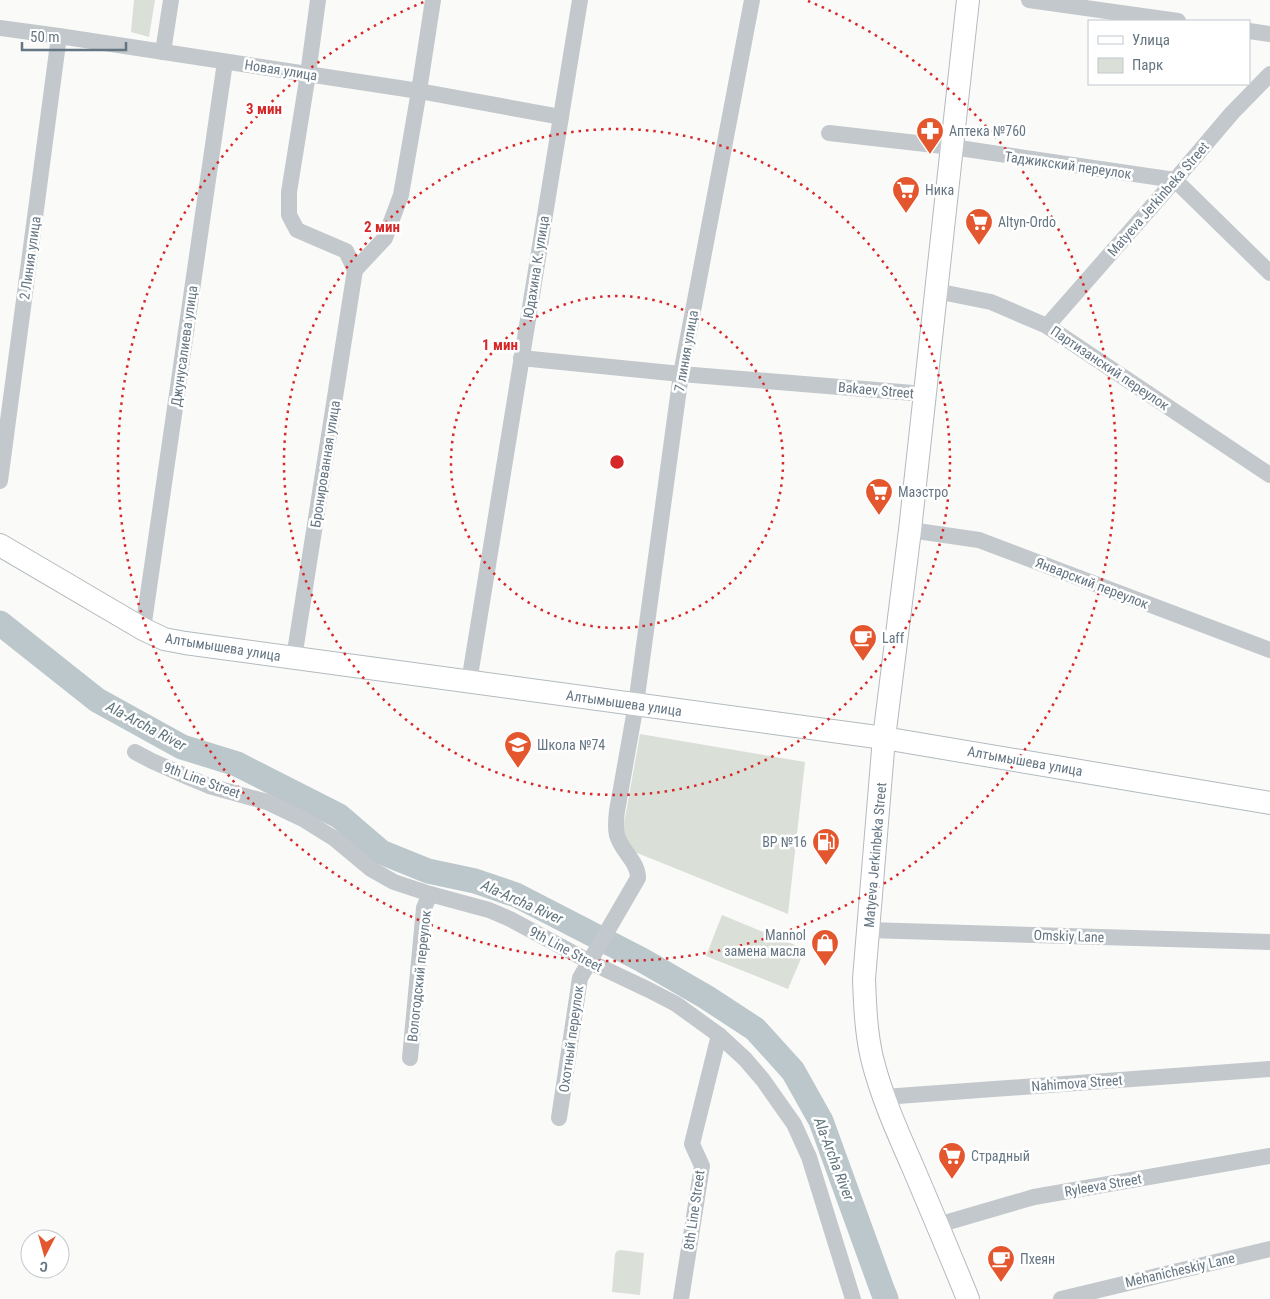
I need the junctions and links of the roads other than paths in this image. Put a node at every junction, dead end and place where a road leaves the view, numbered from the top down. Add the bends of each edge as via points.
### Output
1 (170, 0) edge
2 (318, 0) edge
3 (433, 0) edge
4 (580, 0) edge
5 (752, 0) edge
6 (968, 0) edge
7 (1029, 0) edge
8 (1136, 8) edge
9 (1175, 20) edge
10 (0, 28) edge
11 (1250, 31) edge
12 (1270, 34) edge
13 (59, 36) junction
14 (163, 52) junction
15 (225, 62) junction
16 (308, 74) junction
17 (1270, 74) edge
18 (419, 92) junction
19 (561, 117) junction
20 (829, 133) dead end
21 (952, 147) junction
22 (1175, 180) junction
23 (355, 270) junction
24 (1270, 273) edge
25 (936, 291) junction
26 (1047, 326) junction
27 (521, 358) junction
28 (681, 374) junction
29 (925, 394) junction
30 (1270, 475) edge
31 (0, 481) edge
32 (910, 530) junction
33 (0, 545) edge
34 (143, 629) junction
35 (1270, 650) edge
36 (294, 658) junction
37 (469, 682) junction
38 (636, 704) junction
39 (884, 738) junction
40 (135, 752) dead end
41 (1270, 803) edge
42 (430, 894) junction
43 (868, 930) junction
44 (607, 931) joint
45 (1270, 942) edge
46 (591, 960) junction
47 (719, 1035) junction
48 (410, 1058) dead end
49 (1270, 1069) edge
50 (884, 1097) junction
51 (559, 1118) dead end
52 (1270, 1156) edge
53 (938, 1226) junction
54 (1270, 1249) edge
55 (681, 1299) edge
56 (854, 1299) edge
57 (968, 1299) edge
58 (1060, 1299) edge

1 - 14 street
2 - 16 street
3 - 18 street
4 - 19 street, Юдахина К. улица
5 - 28 street, 7 линия улица
6 - 21 main road, Bakaev Street
7 - 8 street
8 - 9 street
10 - 13 street, Новая улица
11 - 12 street
13 - 14 street, Новая улица
13 - 31 street, 2 Линия улица
14 - 15 street, Новая улица
15 - 16 street, Новая улица
15 - 34 street, Джунусалиева улица
16 - 18 street, Новая улица
16 - 23 street via 289,192 289,215 296,230 346,251
17 - 22 street, Matyeva Jerkinbeka Street
18 - 19 street, Новая улица
18 - 23 street via 401,194 385,238
19 - 27 street, Юдахина К. улица
20 - 21 street, Таджикский переулок
21 - 22 street, Таджикский переулок
21 - 25 main road, Bakaev Street
22 - 24 street
22 - 26 street, Matyeva Jerkinbeka Street
23 - 36 street, Бронированная улица
25 - 26 street, Партизанский переулок via 991,302
25 - 29 main road, Bakaev Street
26 - 30 street, Партизанский переулок
27 - 28 street, Bakaev Street
27 - 37 street, Юдахина К. улица
28 - 29 street, Bakaev Street
28 - 38 street, 7 линия улица
29 - 32 main road, Matyeva Jerkinbeka Street
32 - 35 street, Январский переулок via 979,540
32 - 39 main road, Matyeva Jerkinbeka Street
33 - 34 main road, Алтымышева улица
34 - 36 main road, Алтымышева улица via 164,639
36 - 37 main road, Алтымышева улица
37 - 38 main road, Алтымышева улица
38 - 39 main road, Алтымышева улица
38 - 44 street, 7 линия улица via 615,827 622,846 636,866 638,878
39 - 41 main road, Алтымышева улица
39 - 43 main road, Matyeva Jerkinbeka Street
40 - 42 street, 9th Line Street via 196,781 267,802 303,819 335,839 371,870
42 - 46 street, 9th Line Street via 510,919
42 - 48 street, Вологодский переулок via 424,908
43 - 45 street, Omskiy Lane
43 - 50 main road, Matyeva Jerkinbeka Street via 865,1009 872,1058
44 - 46 street, Охотный переулок
46 - 47 street, 9th Line Street via 676,1004
46 - 51 street, Охотный переулок via 580,978
47 - 55 street, 8th Line Street via 692,1144 702,1166
47 - 56 street, 9th Line Street via 763,1080 794,1124 810,1157
49 - 50 street, Nahimova Street
50 - 53 main road, Matyeva Jerkinbeka Street
52 - 53 street, Ryleeva Street via 1034,1197
53 - 57 main road, Matyeva Jerkinbeka Street
54 - 58 street, Mehanicheskiy Lane

